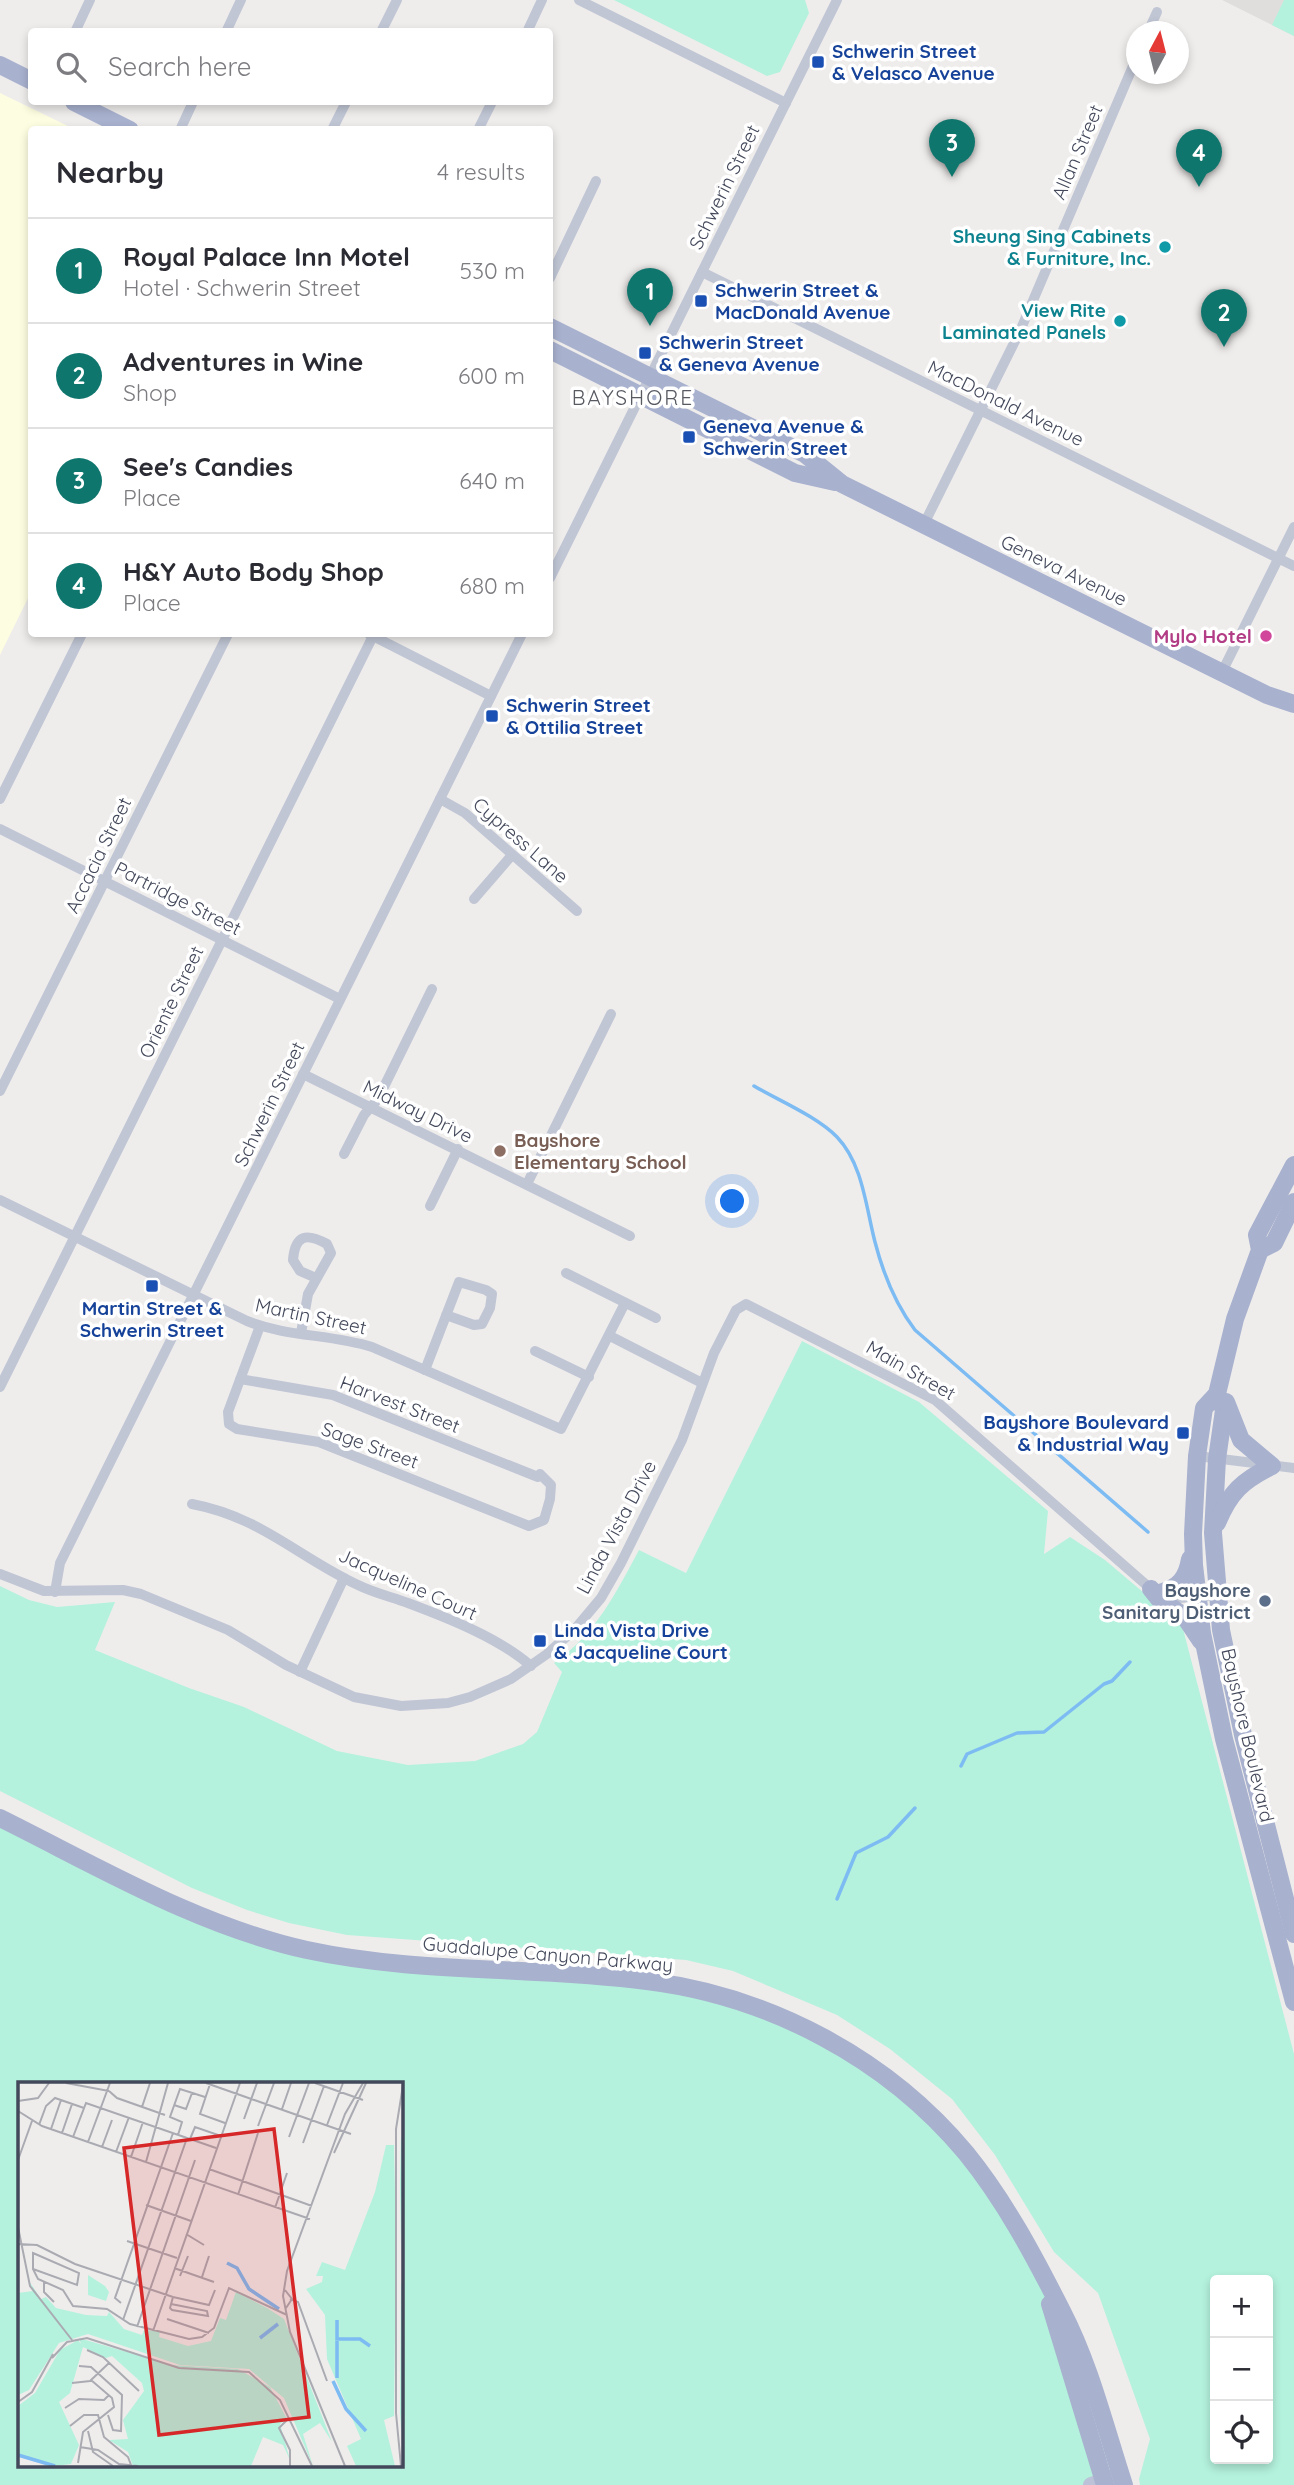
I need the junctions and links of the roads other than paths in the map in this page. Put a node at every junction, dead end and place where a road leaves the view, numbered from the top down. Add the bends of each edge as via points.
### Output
1 (90, 0) edge
2 (242, 0) edge
3 (397, 0) edge
4 (542, 0) edge
5 (579, 0) edge
6 (836, 0) edge
7 (1157, 12) dead end
8 (1153, 21) edge
9 (77, 28) edge
10 (228, 28) edge
11 (383, 28) edge
12 (529, 28) edge
13 (0, 65) edge
14 (28, 78) edge
15 (1126, 82) edge
16 (786, 103) junction
17 (80, 105) edge
18 (192, 105) edge
19 (344, 105) edge
20 (490, 105) edge
21 (122, 126) edge
22 (182, 126) edge
23 (334, 126) edge
24 (480, 126) edge
25 (596, 181) dead end
26 (553, 272) edge
27 (702, 272) junction
28 (553, 328) edge
29 (553, 352) edge
30 (650, 377) junction
31 (640, 395) junction
32 (981, 410) junction
33 (842, 484) junction
34 (924, 524) junction
35 (1294, 527) edge
36 (1278, 558) junction
37 (1294, 566) edge
38 (553, 572) edge
39 (81, 637) edge
40 (226, 637) edge
41 (370, 637) edge
42 (377, 637) edge
43 (520, 637) edge
44 (1222, 672) junction
45 (1267, 695) junction
46 (491, 696) junction
47 (1294, 704) edge
48 (1294, 714) edge
49 (0, 799) edge
50 (440, 799) junction
51 (0, 829) edge
52 (512, 855) junction
53 (104, 881) junction
54 (474, 899) dead end
55 (577, 911) dead end
56 (222, 940) junction
57 (432, 989) dead end
58 (340, 999) junction
59 (611, 1014) dead end
60 (303, 1074) junction
61 (0, 1091) edge
62 (371, 1108) junction
63 (458, 1149) junction
64 (344, 1154) dead end
65 (1294, 1165) edge
66 (527, 1184) junction
67 (0, 1200) edge
68 (1294, 1202) edge
69 (430, 1206) dead end
70 (75, 1236) junction
71 (631, 1236) dead end
72 (1260, 1250) junction
73 (566, 1273) dead end
74 (316, 1278) dead end
75 (194, 1295) junction
76 (625, 1303) junction
77 (742, 1305) joint
78 (446, 1315) junction
79 (656, 1318) dead end
80 (260, 1326) junction
81 (300, 1334) junction
82 (610, 1336) junction
83 (535, 1351) dead end
84 (425, 1370) junction
85 (589, 1377) junction
86 (240, 1379) junction
87 (702, 1383) junction
88 (0, 1387) edge
89 (1218, 1388) junction
90 (1197, 1456) junction
91 (1217, 1459) junction
92 (1272, 1466) junction
93 (1294, 1468) edge
94 (540, 1474) joint
95 (192, 1504) dead end
96 (1213, 1533) junction
97 (1193, 1535) junction
98 (0, 1574) edge
99 (344, 1578) junction
100 (1156, 1591) junction
101 (55, 1592) junction
102 (1216, 1595) junction
103 (1198, 1597) junction
104 (1206, 1651) junction
105 (531, 1666) junction
106 (300, 1672) junction
107 (0, 1818) edge
108 (1294, 1934) edge
109 (1294, 2002) edge
110 (1109, 2482) edge

1 - 9 street
2 - 10 street
3 - 11 street
4 - 12 street
5 - 16 street
6 - 16 street, Schwerin Street
7 - 8 street
13 - 14 main road
15 - 32 street, Allan Street via 1020,331
16 - 27 street, Schwerin Street
17 - 21 main road
18 - 22 street
19 - 23 street
20 - 24 street
25 - 26 street
27 - 30 street, Schwerin Street
27 - 32 street, MacDonald Avenue
28 - 30 main road, Geneva Avenue
29 - 31 main road, Geneva Avenue
30 - 31 street, Schwerin Street
30 - 33 main road, Geneva Avenue via 805,454
31 - 33 main road, Geneva Avenue via 795,473
31 - 38 street, Schwerin Street
32 - 34 street, Allan Street
32 - 36 street, MacDonald Avenue
33 - 34 main road, Geneva Avenue
34 - 44 main road, Geneva Avenue
35 - 36 street
36 - 37 street, MacDonald Avenue
36 - 44 street
39 - 49 street
40 - 53 street, Accacia Street
41 - 56 street, Oriente Street
42 - 46 street
43 - 46 street, Schwerin Street
44 - 45 main road, Geneva Avenue
45 - 47 main road, Geneva Avenue
45 - 48 main road, Geneva Avenue
46 - 50 street, Schwerin Street
50 - 52 street, Cypress Lane via 466,813
50 - 58 street, Schwerin Street
51 - 53 street, Partridge Street
52 - 54 street
52 - 55 street, Cypress Lane
53 - 56 street, Partridge Street
53 - 61 street, Accacia Street
56 - 58 street, Partridge Street
56 - 70 street, Oriente Street
57 - 62 street
58 - 60 street, Schwerin Street
59 - 66 street
60 - 62 street, Midway Drive
60 - 75 street, Schwerin Street
62 - 63 street, Midway Drive
62 - 64 street
63 - 66 street, Midway Drive
63 - 69 street
65 - 72 main road, Bayshore Boulevard via 1257,1235
66 - 71 street, Midway Drive
67 - 70 street, Martin Street
68 - 72 main road, Bayshore Boulevard via 1274,1243
70 - 75 street, Martin Street
70 - 88 street, Oriente Street
72 - 89 main road, Bayshore Boulevard via 1238,1308
73 - 76 street
74 - 81 street
75 - 80 street, Martin Street
75 - 101 street, Schwerin Street via 60,1563
76 - 79 street
76 - 82 street, Martin Street
77 - 87 street, Linda Vista Drive
77 - 100 street, Main Street via 750,1305 935,1400
78 - 78 street via 459,1282 492,1294 482,1324
78 - 84 street
80 - 81 street, Martin Street
80 - 86 street, Sage Street
81 - 84 street, Martin Street via 358,1343
82 - 85 street, Martin Street
82 - 87 street
83 - 85 street
84 - 85 street, Martin Street via 561,1430
86 - 94 street, Harvest Street via 333,1395 538,1477
86 - 94 street, Sage Street via 228,1412 229,1424 237,1429 319,1442 529,1526 544,1520 550,1499 551,1485
87 - 105 street, Linda Vista Drive via 682,1440 611,1581 575,1629
89 - 90 main road, Bayshore Boulevard via 1204,1408
89 - 91 main road, Bayshore Boulevard via 1224,1410
89 - 92 main road via 1241,1440
90 - 91 street
90 - 97 main road, Bayshore Boulevard
91 - 92 street
91 - 96 main road, Bayshore Boulevard
92 - 93 street
92 - 96 main road via 1242,1482 1224,1506
95 - 99 street, Jacqueline Court via 249,1522
96 - 102 main road, Bayshore Boulevard
97 - 100 main road via 1181,1584
97 - 103 main road, Bayshore Boulevard
98 - 101 street, Linda Vista Drive
99 - 105 street, Jacqueline Court via 444,1618 511,1650
99 - 106 street
100 - 103 street via 1179,1598
100 - 104 main road via 1159,1599 1185,1618
101 - 106 street, Linda Vista Drive via 141,1594 228,1630
102 - 103 street
102 - 108 main road, Bayshore Boulevard via 1243,1735
103 - 104 main road, Bayshore Boulevard
104 - 109 main road, Bayshore Boulevard via 1224,1739
105 - 106 street, Linda Vista Drive via 470,1697 426,1705 354,1697
107 - 110 main road, Guadalupe Canyon Parkway via 186,1909 283,1944 377,1960 670,1984 741,2001 853,2055 939,2124 964,2151 1021,2233 1043,2277 1060,2344

